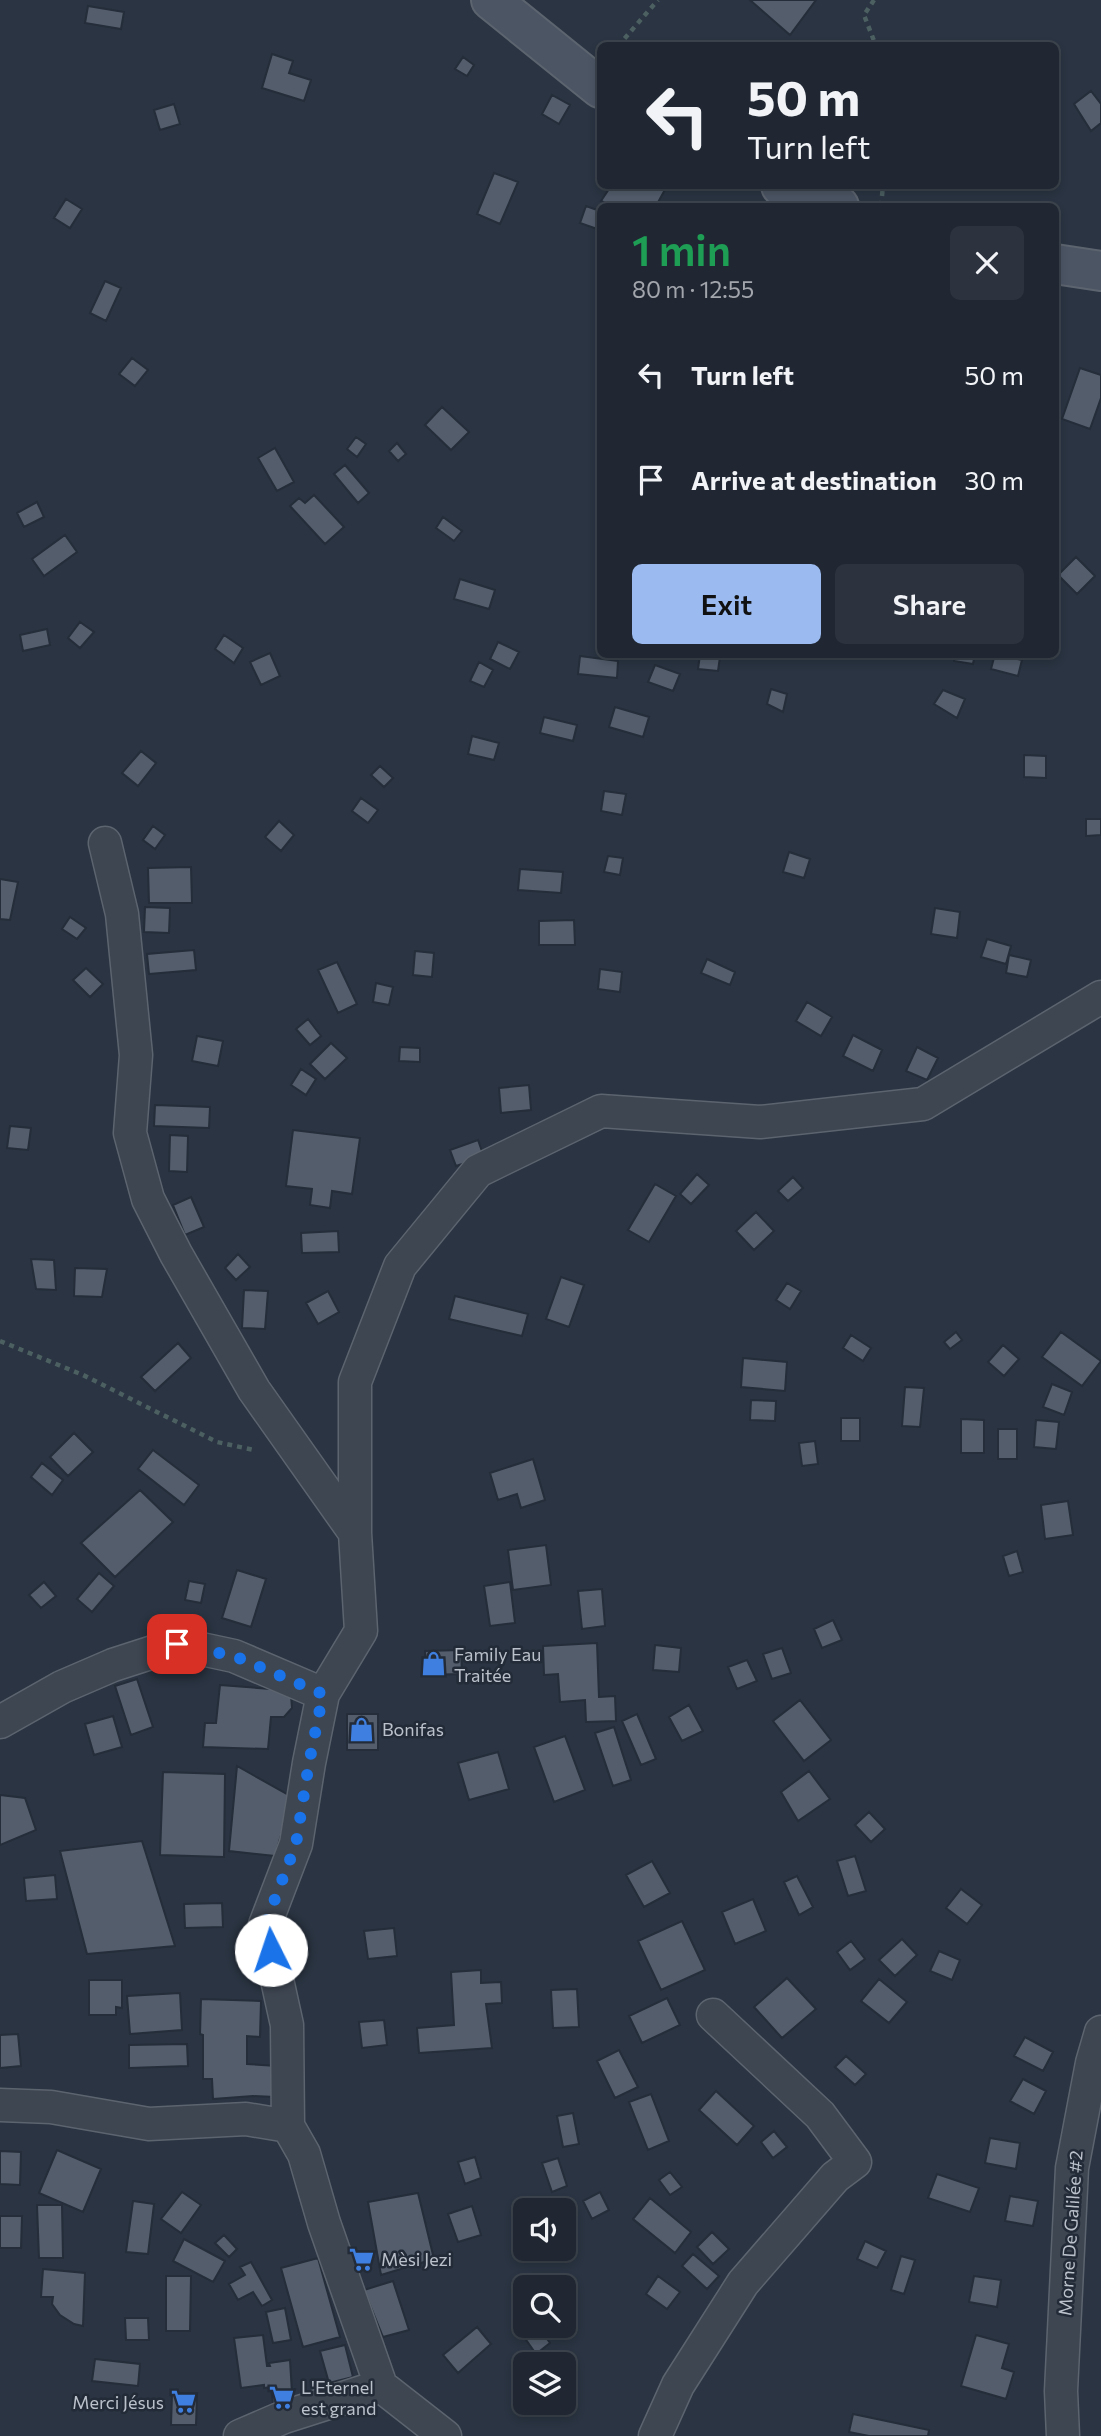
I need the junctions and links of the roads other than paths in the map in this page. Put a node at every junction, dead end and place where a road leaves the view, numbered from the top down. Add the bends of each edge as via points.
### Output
1 (491, 0) edge
2 (597, 86) edge
3 (789, 189) edge
4 (830, 203) edge
5 (1059, 265) edge
6 (1101, 271) edge
7 (105, 843) dead end
8 (1101, 997) edge
9 (109, 1124) dead end
10 (135, 1153) junction
11 (355, 1534) junction
12 (323, 1694) junction
13 (0, 1722) edge
14 (713, 2015) dead end
15 (1101, 2032) edge
16 (0, 2105) edge
17 (288, 2126) junction
18 (381, 2386) junction
19 (240, 2436) edge
20 (445, 2436) edge
21 (655, 2436) edge
22 (1063, 2436) edge

1 - 2 street
3 - 4 street
5 - 6 street
7 - 10 street via 122,915 136,1055 130,1133
8 - 11 street via 923,1104 760,1122 601,1111 478,1171 400,1266 355,1382
9 - 10 street
10 - 11 street via 148,1199 254,1390
11 - 12 street via 360,1631
12 - 13 street via 234,1656 177,1644 62,1687
12 - 17 street via 296,1844 265,1925 287,2025
14 - 21 street via 821,2115 855,2162 835,2177 743,2283 678,2385
15 - 22 street, Morne De Galilée #2 via 1072,2168 1061,2391
16 - 17 street via 51,2107 149,2124 246,2119
17 - 18 street via 304,2154
18 - 19 street
18 - 20 street

